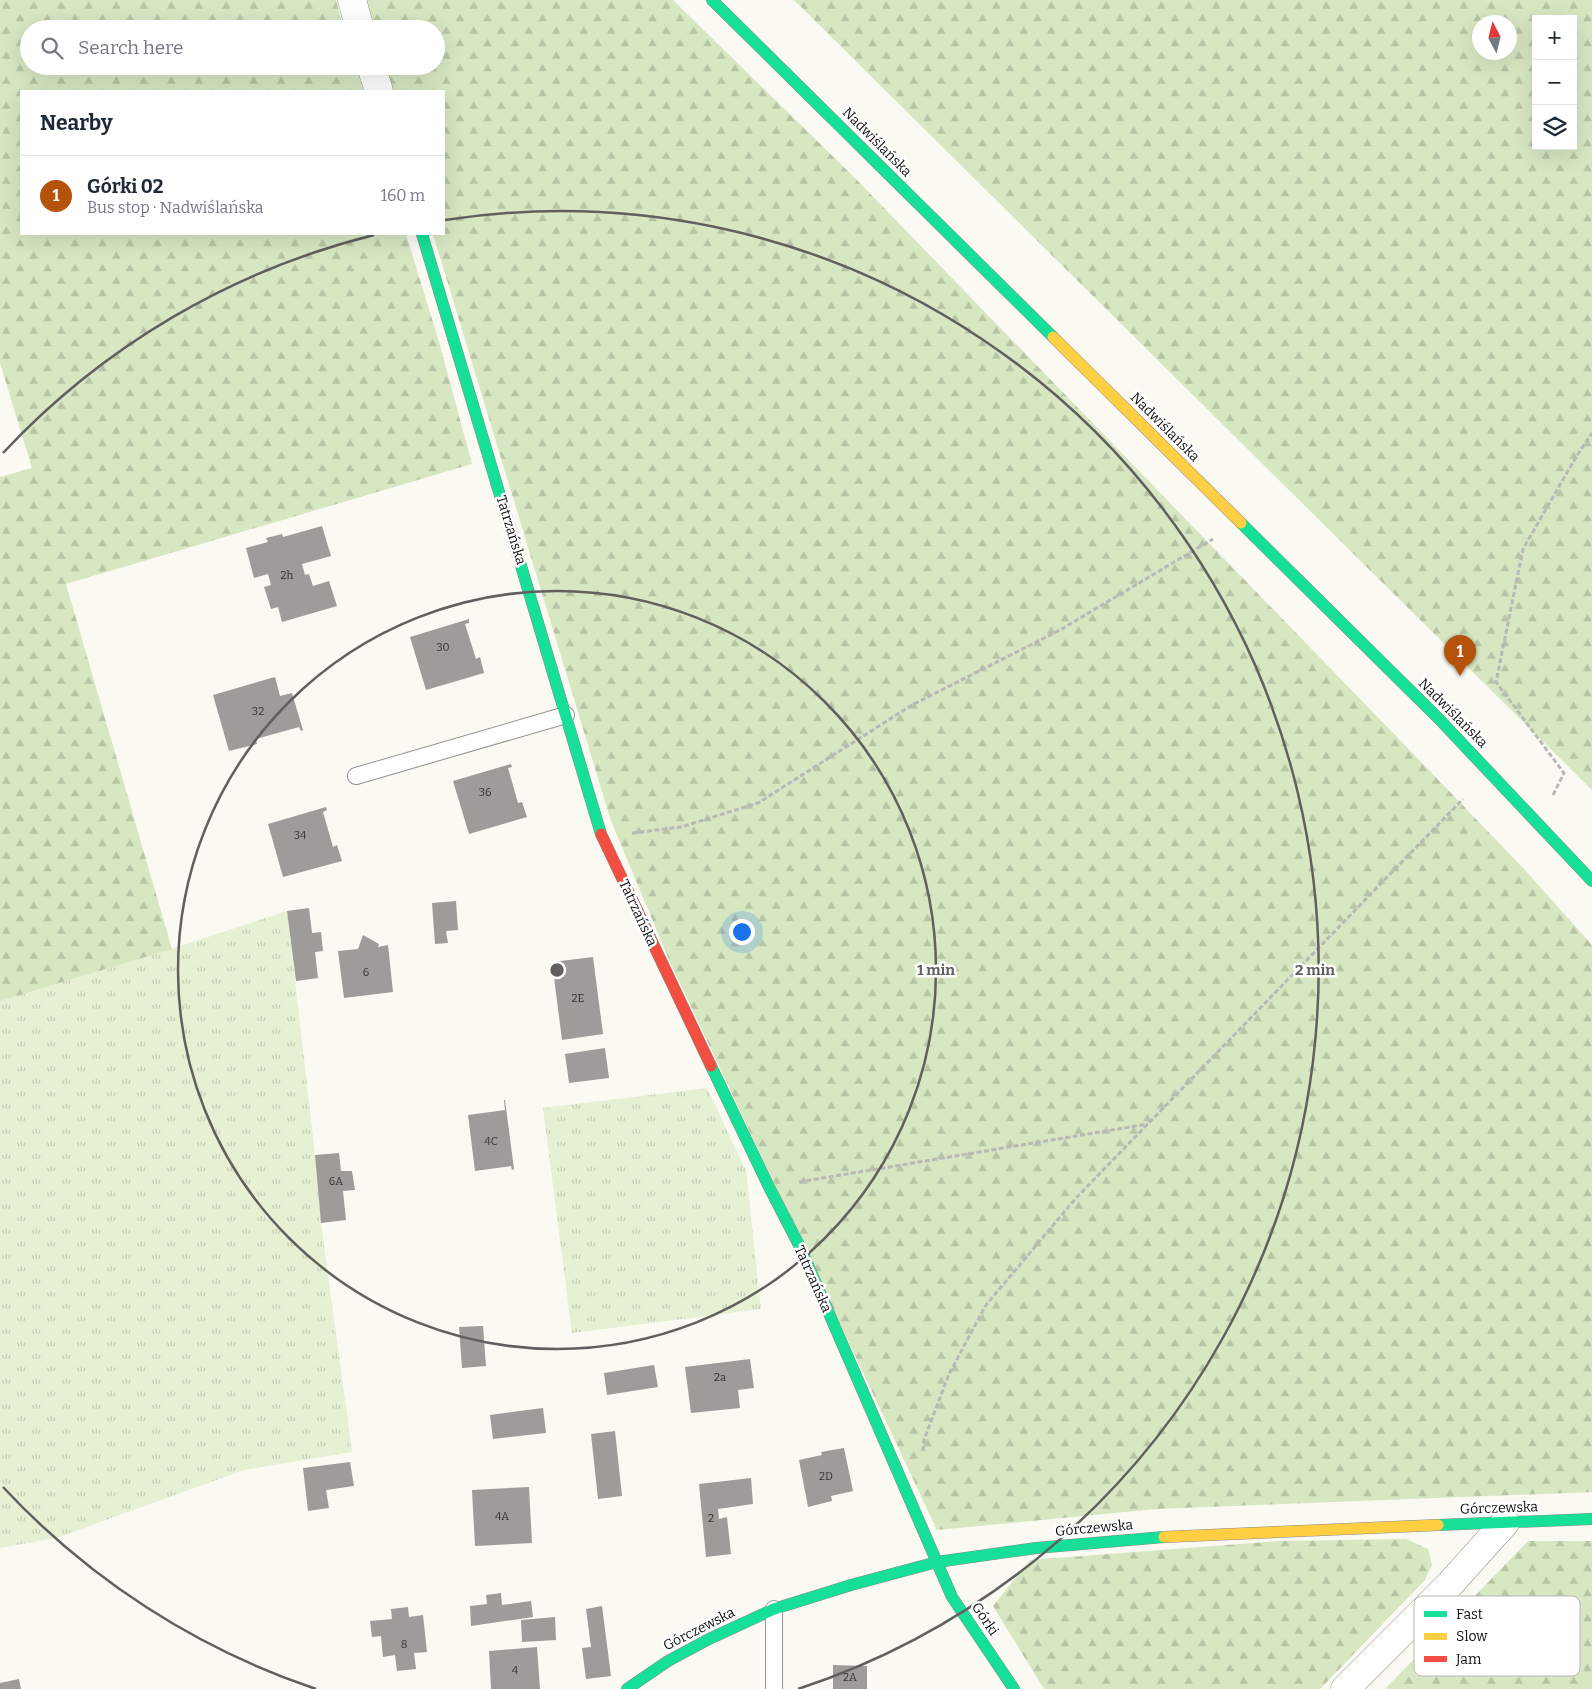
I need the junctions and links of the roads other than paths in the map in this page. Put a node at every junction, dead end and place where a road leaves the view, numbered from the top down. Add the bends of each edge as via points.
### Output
1 (352, 0) edge
2 (712, 0) edge
3 (358, 20) edge
4 (375, 75) edge
5 (379, 90) edge
6 (422, 235) edge
7 (566, 715) junction
8 (356, 776) dead end
9 (1592, 881) edge
10 (1592, 1519) edge
11 (1505, 1523) junction
12 (937, 1562) junction
13 (1438, 1596) edge
14 (774, 1610) junction
15 (1414, 1620) edge
16 (627, 1689) edge
17 (774, 1689) edge
18 (1014, 1689) edge
19 (1344, 1689) edge

1 - 3 street
2 - 9 street, Nadwiślańska via 1445,725
4 - 5 street
6 - 7 street, Tatrzańska
7 - 8 lane
7 - 12 street, Tatrzańska via 602,837 801,1249
10 - 11 street, Górczewska
11 - 12 street, Górczewska via 1193,1535 1036,1548
11 - 13 street
12 - 14 street, Górczewska
12 - 18 street, Górki via 952,1597
14 - 16 street, Górczewska via 676,1656
14 - 17 lane
15 - 19 street

